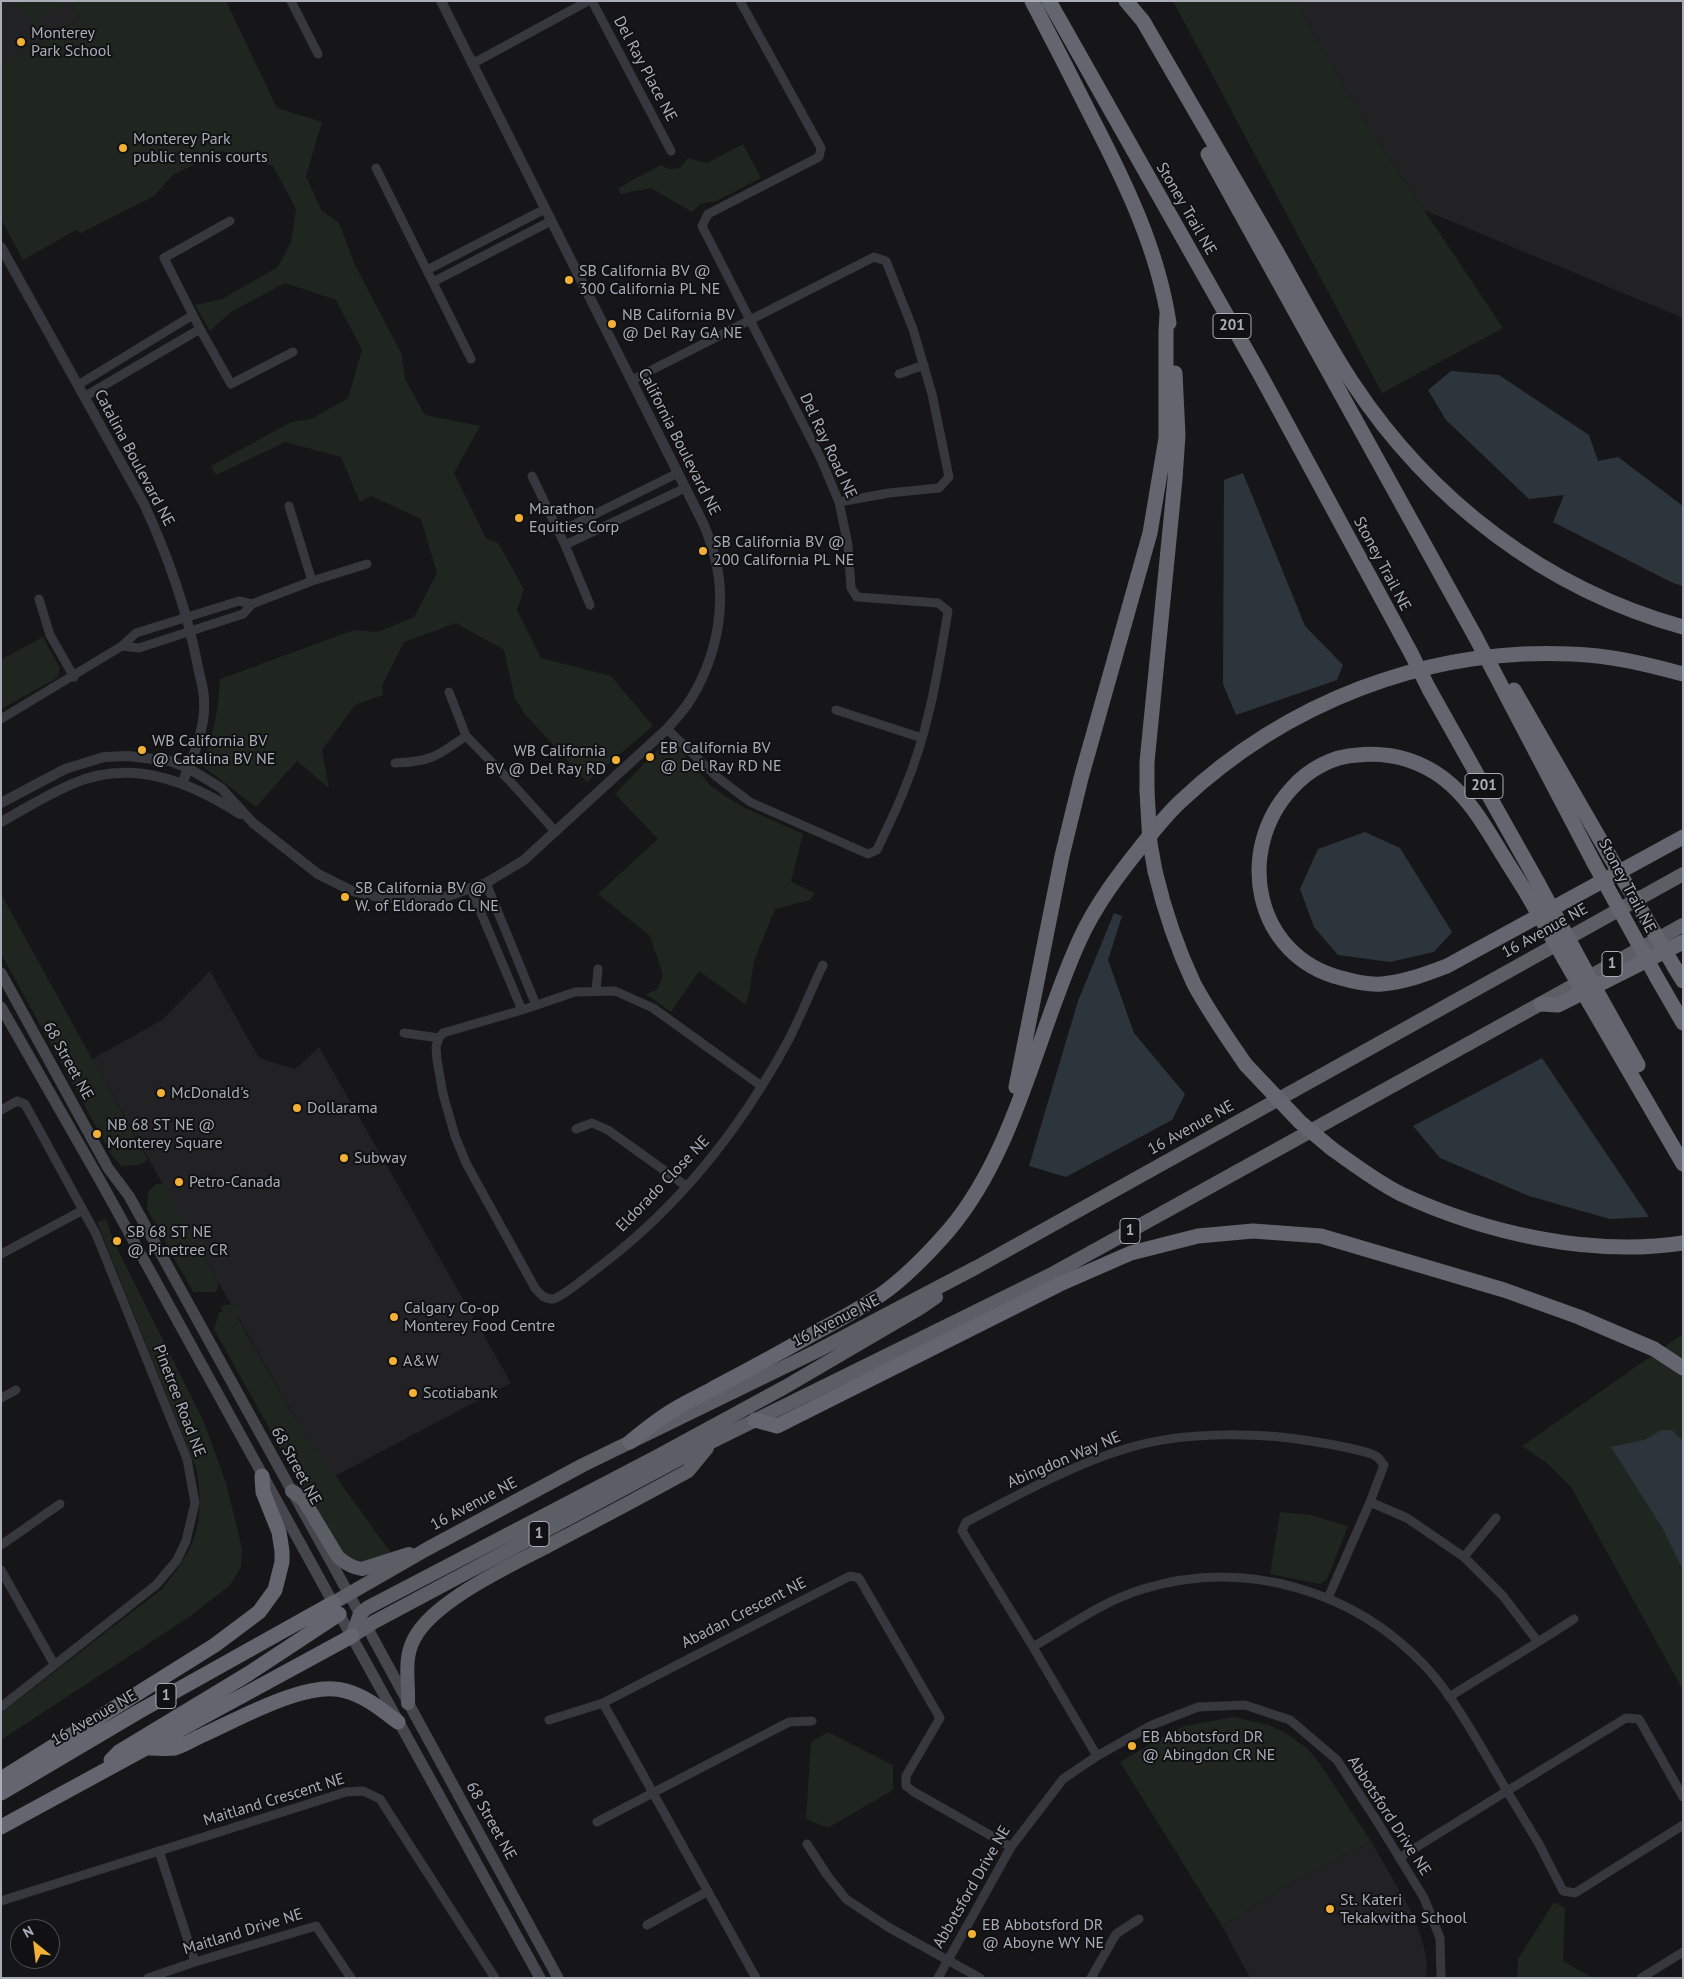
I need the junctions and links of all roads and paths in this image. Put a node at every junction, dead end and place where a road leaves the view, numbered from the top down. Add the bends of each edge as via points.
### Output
1 (291, 1) edge
2 (441, 1) edge
3 (588, 1) edge
4 (592, 1) edge
5 (740, 1) edge
6 (1032, 1) edge
7 (1049, 1) edge
8 (1125, 1) edge
9 (318, 54) dead end
10 (472, 64) junction
11 (671, 151) dead end
12 (376, 168) dead end
13 (545, 209) junction
14 (230, 221) dead end
15 (551, 221) junction
16 (1, 247) edge
17 (427, 270) junction
18 (434, 282) junction
19 (1167, 314) junction
20 (193, 315) junction
21 (750, 319) junction
22 (200, 329) junction
23 (294, 352) dead end
24 (471, 359) dead end
25 (924, 365) junction
26 (900, 374) dead end
27 (632, 380) junction
28 (78, 385) junction
29 (84, 397) junction
30 (678, 473) junction
31 (532, 476) dead end
32 (685, 488) junction
33 (840, 502) junction
34 (289, 506) dead end
35 (559, 532) junction
36 (566, 545) junction
37 (367, 564) dead end
38 (312, 581) junction
39 (39, 599) dead end
40 (252, 604) junction
41 (590, 605) dead end
42 (186, 616) junction
43 (1683, 627) edge
44 (191, 631) junction
45 (122, 646) junction
46 (1498, 671) junction
47 (1683, 674) edge
48 (74, 677) junction
49 (449, 692) dead end
50 (836, 710) dead end
51 (1, 719) edge
52 (667, 729) junction
53 (466, 736) junction
54 (922, 738) junction
55 (395, 763) dead end
56 (188, 768) junction
57 (182, 784) junction
58 (1, 803) edge
59 (1, 822) edge
60 (253, 823) junction
61 (555, 831) junction
62 (1683, 837) edge
63 (1683, 874) edge
64 (486, 883) junction
65 (472, 889) junction
66 (1683, 925) edge
67 (1683, 942) edge
68 (823, 965) dead end
69 (598, 970) dead end
70 (1, 973) edge
71 (1679, 974) edge
72 (596, 990) junction
73 (1596, 1002) junction
74 (1541, 1004) junction
75 (536, 1005) junction
76 (1, 1007) edge
77 (522, 1010) junction
78 (1683, 1023) edge
79 (404, 1032) dead end
80 (438, 1038) junction
81 (760, 1085) junction
82 (1, 1110) edge
83 (576, 1128) dead end
84 (1683, 1144) edge
85 (995, 1155) junction
86 (1683, 1164) edge
87 (686, 1186) junction
88 (83, 1210) junction
89 (1683, 1243) edge
90 (1, 1254) edge
91 (977, 1267) junction
92 (1683, 1368) edge
93 (16, 1390) dead end
94 (1, 1398) edge
95 (755, 1420) junction
96 (630, 1442) junction
97 (711, 1442) junction
98 (262, 1476) junction
99 (292, 1491) junction
100 (1370, 1502) junction
101 (60, 1504) dead end
102 (1496, 1518) dead end
103 (1, 1545) edge
104 (426, 1549) junction
105 (1464, 1557) junction
106 (1, 1570) edge
107 (348, 1594) junction
108 (1328, 1598) junction
109 (336, 1609) junction
110 (360, 1614) junction
111 (1574, 1619) dead end
112 (367, 1627) junction
113 (352, 1636) junction
114 (1538, 1642) junction
115 (1033, 1647) junction
116 (54, 1664) junction
117 (1449, 1697) junction
118 (603, 1702) junction
119 (408, 1703) junction
120 (1, 1707) edge
121 (549, 1720) dead end
122 (812, 1721) dead end
123 (398, 1722) junction
124 (147, 1748) junction
125 (1097, 1756) junction
126 (94, 1777) junction
127 (1, 1780) edge
128 (1508, 1791) junction
129 (1, 1793) edge
130 (653, 1794) junction
131 (1683, 1796) edge
132 (597, 1822) dead end
133 (1683, 1825) edge
134 (1, 1827) edge
135 (807, 1844) dead end
136 (1011, 1847) junction
137 (159, 1851) junction
138 (1399, 1858) junction
139 (708, 1891) junction
140 (1, 1901) edge
141 (1139, 1919) dead end
142 (647, 1925) dead end
143 (1683, 1952) edge
144 (948, 1959) junction
145 (195, 1962) junction
146 (148, 1978) edge
147 (351, 1978) edge
148 (495, 1978) edge
149 (540, 1978) edge
150 (558, 1978) edge
151 (756, 1978) edge
152 (938, 1978) edge
153 (980, 1978) edge
154 (1091, 1978) edge
155 (1441, 1978) edge
156 (1641, 1978) edge

1 - 9 street
2 - 10 street, California Boulevard NE
3 - 10 street
4 - 11 street, Del Ray Place NE
5 - 21 street, Del Ray Road NE via 821,148 818,157 708,214 702,226
6 - 19 highway via 1110,152 1147,236 1160,275
7 - 73 highway, Stoney Trail NE / 201, bridge via 1261,376 1538,883
8 - 43 highway via 1143,21 1352,382 1401,447 1462,510 1520,553 1619,605
8 - 46 highway via 1460,609
10 - 13 street, California Boulevard NE
12 - 17 street
13 - 15 street, California Boulevard NE
13 - 17 street
14 - 20 street via 164,258
15 - 18 street
15 - 27 street, California Boulevard NE
16 - 28 street, Catalina Boulevard NE
17 - 18 street
18 - 24 street
19 - 85 highway via 1166,438 1150,533 1081,778 1013,1100
19 - 89 highway, bridge via 1176,377 1178,435 1146,791 1155,871 1167,914 1194,983 1246,1065 1300,1122 1331,1148 1400,1193 1474,1223 1503,1231 1616,1248
20 - 22 street
20 - 28 street
21 - 25 street via 874,257 886,261
21 - 27 street
21 - 33 street, Del Ray Road NE
22 - 23 street via 231,384
22 - 29 street
25 - 26 street
25 - 33 street via 949,477 939,488
27 - 30 street, California Boulevard NE
28 - 29 street, Catalina Boulevard NE
29 - 42 street, Catalina Boulevard NE via 144,504 160,539
30 - 32 street, California Boulevard NE
30 - 35 street
31 - 35 street
32 - 36 street
32 - 52 street, California Boulevard NE via 716,558 720,608 717,637 705,671 687,705
33 - 54 street, Del Ray Road NE via 852,588 857,597 938,602 948,611
34 - 38 street
35 - 36 street
36 - 41 street
37 - 38 street
38 - 40 street
39 - 48 street via 50,635
40 - 42 street via 239,601
40 - 44 street via 243,614
42 - 44 street, Catalina Boulevard NE
42 - 45 street via 136,633
44 - 45 street via 139,648
44 - 56 street, Catalina Boulevard NE via 204,700 202,724
45 - 48 street
46 - 71 highway, bridge
46 - 78 highway, Stoney Trail NE, bridge via 1594,863
47 - 85 highway via 1610,657 1571,654 1506,655 1456,662 1411,671 1334,698 1285,723 1223,765 1178,803 1120,872 1098,905 1068,966 1019,1102
48 - 51 street
49 - 53 street
50 - 54 street
52 - 54 street, Del Ray Road NE via 716,777 750,802 868,854 877,850 905,789
52 - 61 street, California Boulevard NE
53 - 55 street via 440,755 419,762
53 - 61 street
56 - 57 street, Catalina Boulevard NE
56 - 58 street, California Boulevard NE via 170,761 128,756 104,758 65,769
56 - 60 street, California Boulevard NE via 221,788
57 - 59 street, California Boulevard NE via 132,772 107,774 72,784
57 - 60 street, California Boulevard NE via 219,800
60 - 65 street, California Boulevard NE via 318,874 352,891 409,899 442,898
61 - 64 street, California Boulevard NE via 524,860
62 - 73 highway, bridge via 1447,966 1421,976 1363,984 1316,969 1283,942 1271,923 1262,903 1259,885 1261,843 1280,800 1311,771 1349,755 1387,754 1420,763 1443,778 1473,807 1527,894
63 - 91 highway, 16 Avenue NE / 1
64 - 65 street, California Boulevard NE
64 - 75 street
65 - 77 street
66 - 74 highway, 1
67 - 74 highway via 1558,1005
68 - 81 street, Eldorado Close NE via 787,1041
69 - 72 street
70 - 99 main road, 68 Street NE
72 - 75 street via 575,992
72 - 81 street via 615,991 653,1008
73 - 84 highway, Stoney Trail NE / 201
73 - 86 highway
74 - 95 highway, 1 via 1054,1272
75 - 77 street
76 - 98 main road, 68 Street NE
77 - 80 street via 449,1030
79 - 80 street
80 - 87 street, Eldorado Close NE via 437,1060 455,1136 466,1163 541,1295 554,1299 576,1284 649,1226
81 - 87 street, Eldorado Close NE via 731,1134
82 - 88 street, Pinetree Road NE via 18,1101 25,1104
83 - 87 street via 592,1123 608,1130
85 - 96 highway via 951,1228 918,1264 882,1293 808,1338 665,1415
88 - 90 street
88 - 116 street, Pinetree Road NE via 96,1234 187,1459 195,1503 186,1541 177,1560 156,1586
91 - 96 highway, 16 Avenue NE / 1 via 817,1352
91 - 110 highway via 920,1308 785,1387
92 - 95 highway via 1654,1349 1504,1290 1321,1236 1253,1231 1198,1236 1132,1253 1060,1284 777,1426
93 - 94 street
95 - 97 highway, 1
96 - 104 highway, 16 Avenue NE / 1
97 - 112 highway, 1
97 - 119 highway via 688,1471 459,1595 439,1610 419,1630 411,1645 406,1670
98 - 109 main road, 68 Street NE
98 - 127 highway via 263,1492 278,1532 282,1562 275,1590 259,1612 216,1646
99 - 104 highway via 303,1499 338,1556 356,1568 370,1567
99 - 107 main road, 68 Street NE
100 - 105 street via 1407,1518
100 - 108 street, Abingdon Way NE
100 - 115 street, Abingdon Way NE via 1384,1465 1376,1456 1289,1438 1246,1435 1181,1438 1129,1448 1084,1465 966,1522 962,1531
101 - 103 street
102 - 105 street
104 - 107 highway, 16 Avenue NE / 1
105 - 114 street via 1503,1596
106 - 116 street
107 - 109 highway
107 - 110 main road, 68 Street NE
108 - 115 street via 1297,1587 1268,1582 1229,1577 1189,1578 1143,1589 1104,1605
108 - 117 street via 1362,1615 1394,1637 1427,1668
109 - 113 main road, 68 Street NE
109 - 126 highway via 248,1674 119,1752
109 - 129 highway, 16 Avenue NE / 1 via 138,1712
110 - 112 main road, 68 Street NE
110 - 113 highway
111 - 114 street
112 - 113 highway, 1
112 - 119 main road, 68 Street NE
113 - 123 main road, 68 Street NE
113 - 124 highway, 1
114 - 117 street
115 - 125 street
116 - 120 street, Pinetree Road NE
117 - 128 street
118 - 121 street
118 - 130 street
118 - 136 street, Abadan Crescent NE via 850,1576 859,1578 940,1718 906,1776 906,1786
119 - 150 main road, 68 Street NE
122 - 130 street via 789,1722
123 - 124 highway via 360,1696 345,1690 320,1689 268,1706 175,1748
123 - 149 main road, 68 Street NE
124 - 126 highway, 1
125 - 136 street, Abbotsford Drive NE via 1063,1780
125 - 138 street, Abbotsford Drive NE via 1152,1725 1198,1707 1245,1705 1290,1720 1336,1760
126 - 134 highway, 1
128 - 131 street via 1626,1718 1639,1719
128 - 133 street via 1563,1891 1574,1893
128 - 138 street
130 - 132 street
130 - 139 street
135 - 144 street via 846,1899
136 - 144 street, Abbotsford Drive NE
137 - 140 street, Maitland Crescent NE
137 - 145 street
137 - 148 street, Maitland Crescent NE via 346,1792 363,1791 380,1799
138 - 155 street, Abbotsford Drive NE via 1424,1898 1440,1938
139 - 142 street
139 - 151 street
141 - 154 street via 1116,1934
143 - 156 street
144 - 152 street, Abbotsford Drive NE
144 - 153 street
145 - 146 street, Maitland Drive NE
145 - 147 street, Maitland Drive NE via 316,1926

